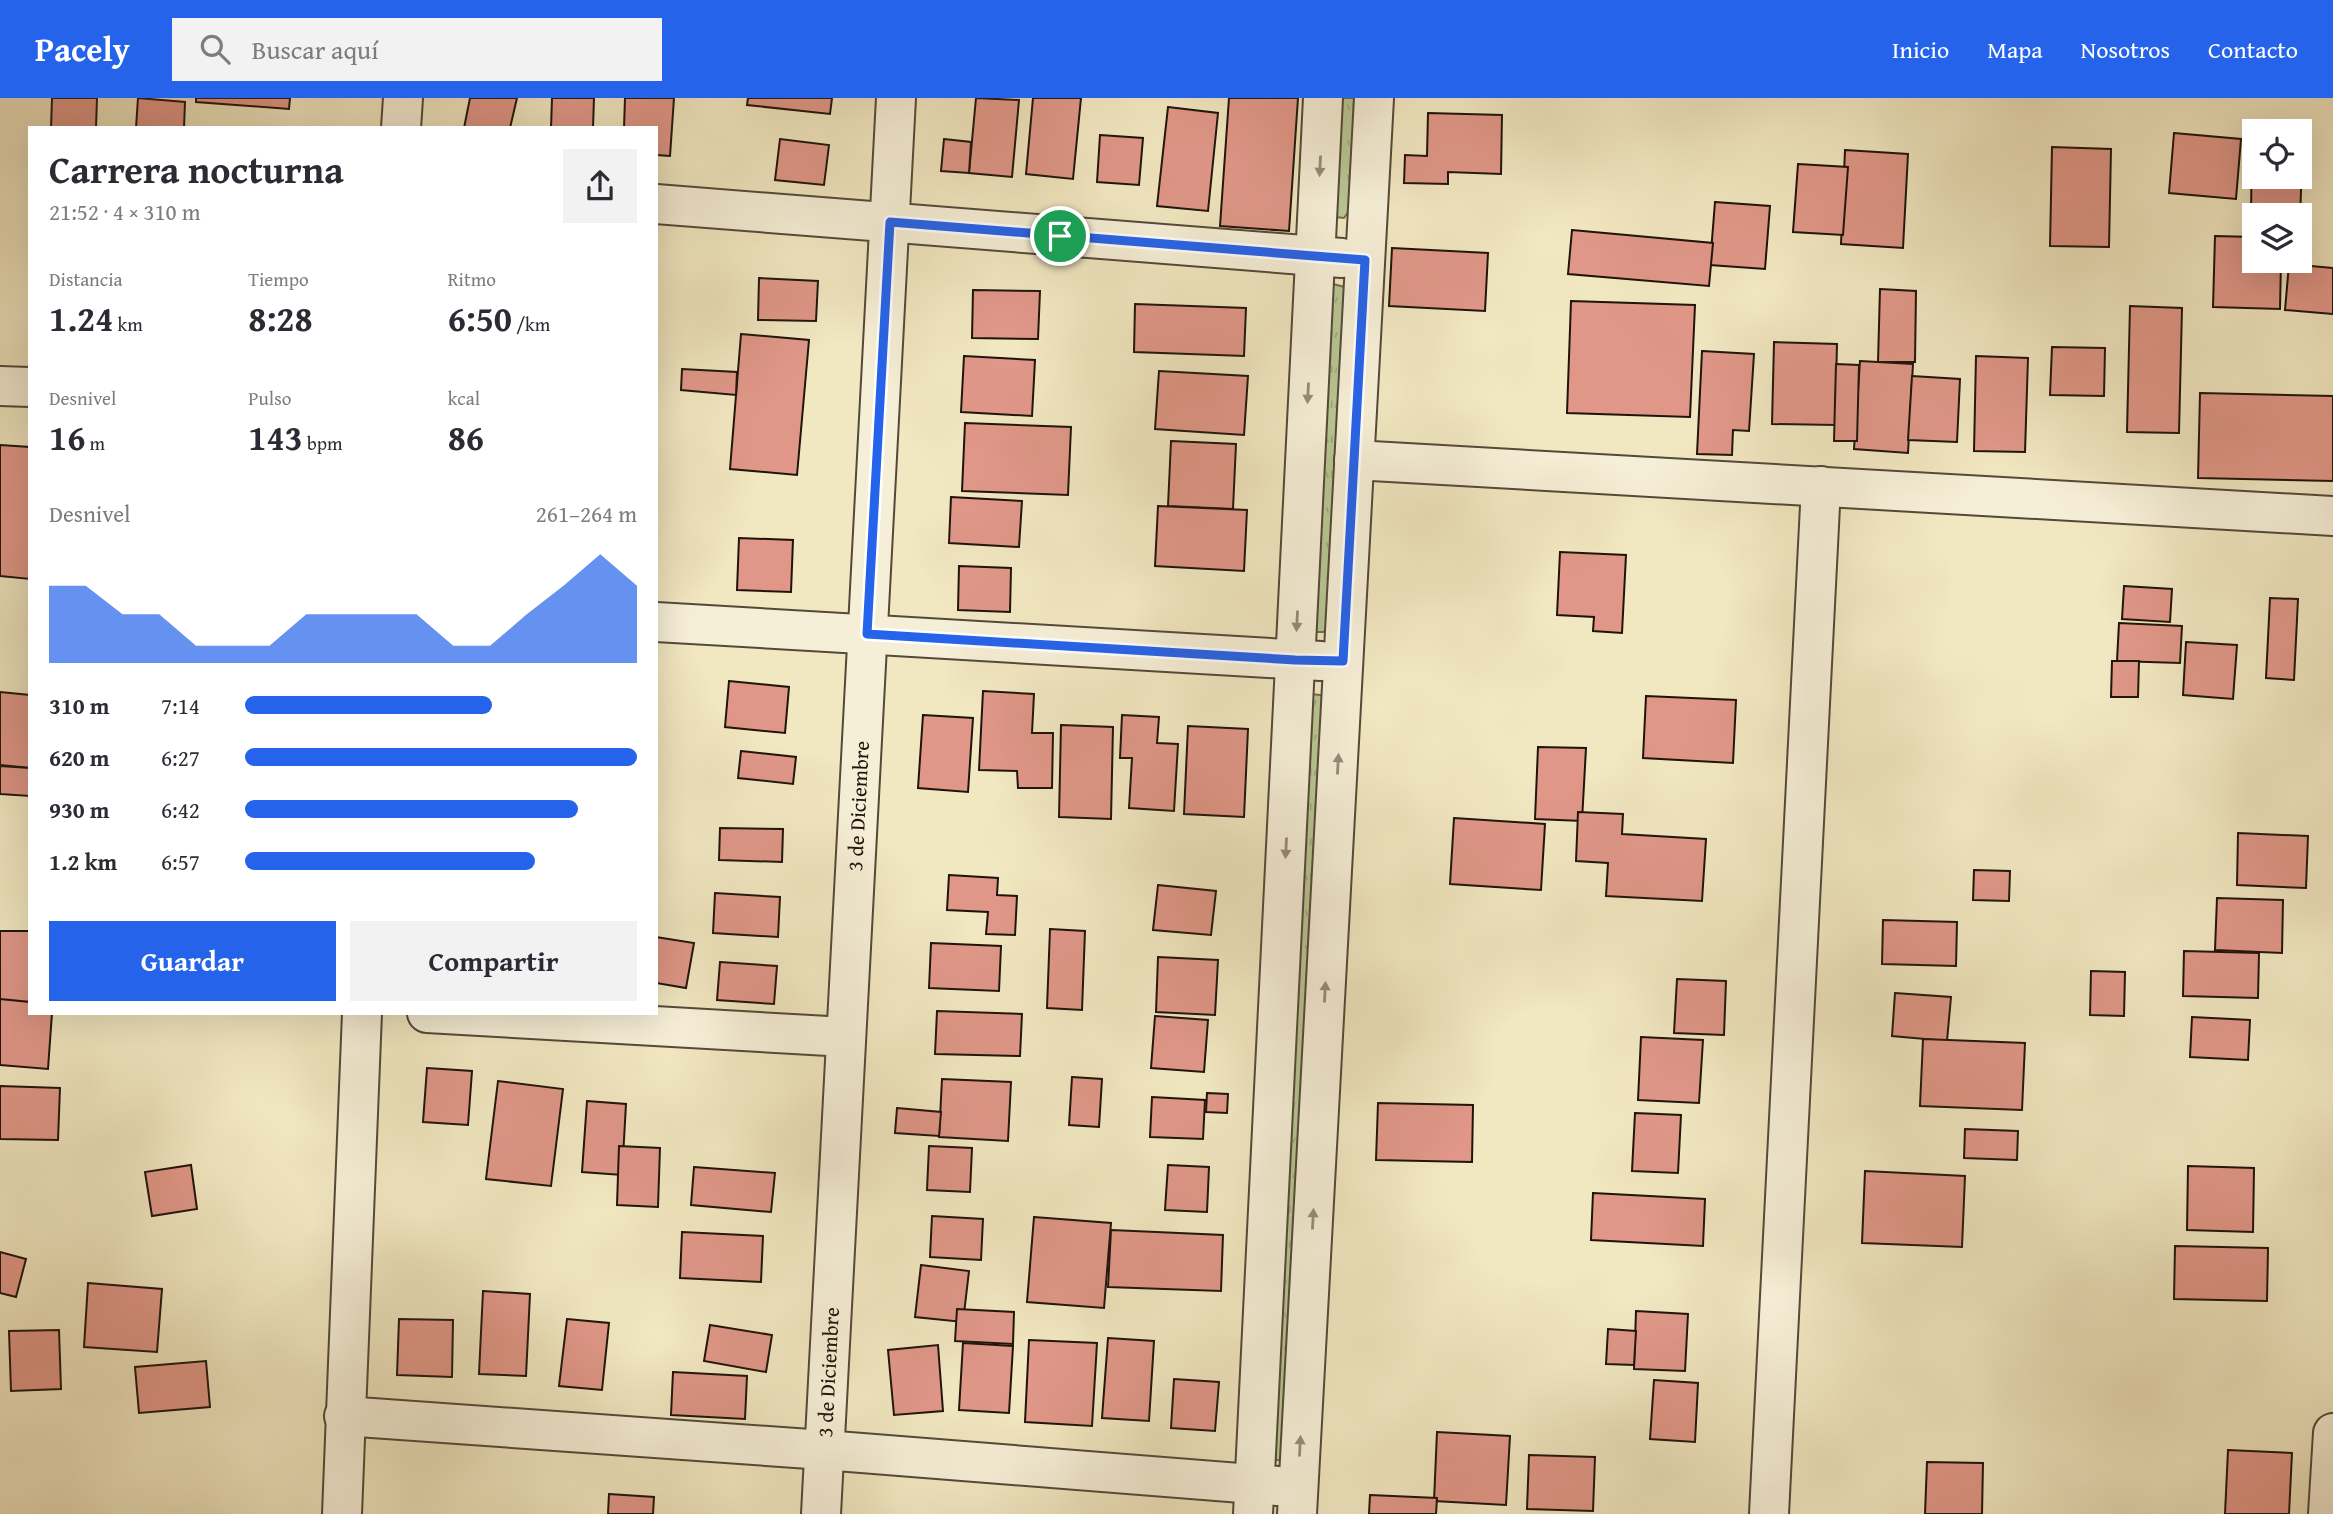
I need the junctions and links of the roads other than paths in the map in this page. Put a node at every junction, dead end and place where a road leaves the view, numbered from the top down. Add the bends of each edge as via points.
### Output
1 (402, 98) edge
2 (896, 98) edge
3 (1323, 98) edge
4 (1374, 98) edge
5 (401, 126) edge
6 (658, 204) edge
7 (890, 222) junction
8 (1315, 256) junction
9 (1365, 260) junction
10 (0, 386) edge
11 (28, 387) edge
12 (1354, 460) junction
13 (1821, 486) junction
14 (2333, 516) edge
15 (658, 622) edge
16 (867, 634) junction
17 (1295, 660) junction
18 (1343, 661) junction
19 (362, 1015) edge
20 (462, 1015) edge
21 (846, 1037) junction
22 (344, 1416) junction
23 (2333, 1433) edge
24 (824, 1450) junction
25 (1254, 1499) edge
26 (1297, 1501) edge
27 (342, 1514) edge
28 (821, 1514) edge
29 (1769, 1514) edge
30 (2328, 1514) edge

1 - 5 street
2 - 7 street, 3 de Diciembre
3 -> 8 street
4 - 9 street
6 - 7 street
7 - 8 street
7 - 16 street, 3 de Diciembre
8 - 9 street
8 -> 17 street
9 - 12 street
10 - 11 street
12 - 13 street
12 - 18 street
13 - 14 street
13 - 29 street
15 - 16 street
16 - 17 street
16 - 21 street, 3 de Diciembre
17 - 18 street
17 -> 25 street
26 -> 18 street
19 - 22 street
20 - 21 street
21 - 24 street, 3 de Diciembre
22 - 24 street
22 - 27 street
23 - 30 street
24 - 25 street
24 - 28 street, 3 de Diciembre
25 - 26 street

